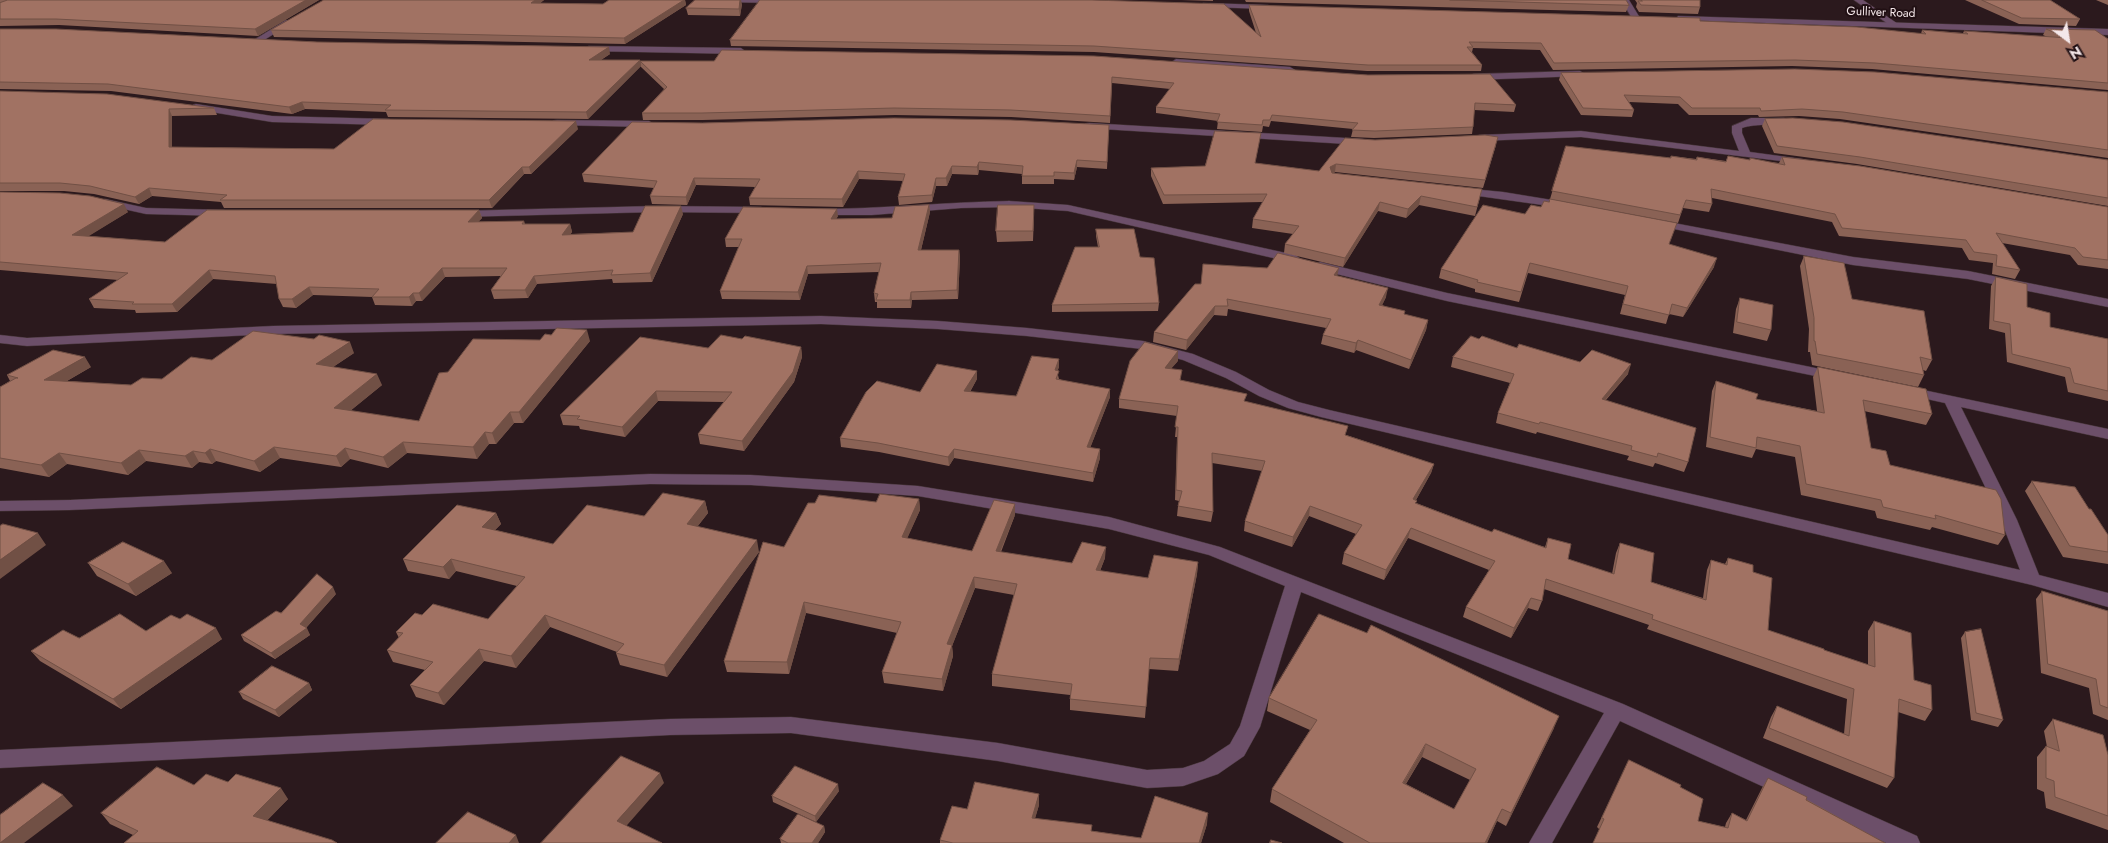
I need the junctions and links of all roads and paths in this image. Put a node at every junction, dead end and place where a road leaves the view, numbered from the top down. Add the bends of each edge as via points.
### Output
1 (722, 0) edge
2 (738, 0) edge
3 (1625, 0) edge
4 (1858, 0) edge
5 (787, 1) edge
6 (1192, 5) edge
7 (1282, 8) edge
8 (1627, 17) edge
9 (1636, 18) junction
10 (1646, 18) edge
11 (1675, 18) edge
12 (294, 19) edge
13 (1894, 24) junction
14 (2108, 32) edge
15 (248, 40) edge
16 (258, 40) junction
17 (276, 42) edge
18 (583, 48) edge
19 (750, 51) edge
20 (1164, 61) edge
21 (1297, 70) edge
22 (1594, 74) edge
23 (1468, 77) edge
24 (187, 106) edge
25 (1795, 121) edge
26 (401, 122) edge
27 (546, 123) edge
28 (656, 124) edge
29 (1080, 126) edge
30 (1466, 139) edge
31 (1374, 143) edge
32 (1745, 154) junction
33 (1810, 163) edge
34 (1446, 189) edge
35 (94, 199) edge
36 (1579, 208) edge
37 (772, 210) edge
38 (808, 211) edge
39 (234, 213) edge
40 (445, 214) edge
41 (1645, 220) edge
42 (2108, 303) edge
43 (0, 339) edge
44 (1847, 378) edge
45 (1894, 388) edge
46 (1950, 399) junction
47 (2108, 434) edge
48 (0, 506) edge
49 (2032, 579) junction
50 (1295, 583) junction
51 (2108, 600) edge
52 (1616, 710) junction
53 (0, 759) edge
54 (1540, 843) edge
55 (1909, 843) edge

1 - 2 street
2 - 5 street
3 - 9 street
4 - 13 street
6 - 7 street
8 - 9 street
9 - 10 street
11 - 13 street, Gulliver Road
12 - 16 street
13 - 14 street, Gulliver Road
15 - 16 street
16 - 17 street
18 - 19 street
20 - 21 street
22 - 23 street
24 - 26 street via 272,119
25 - 32 street via 1751,121 1737,126
27 - 28 street
29 - 31 street
30 - 32 street via 1581,134
32 - 33 street
34 - 36 street
35 - 39 street via 146,211
37 - 40 street
38 - 44 street via 872,212 1009,204 1068,208 1446,297
41 - 42 street via 1853,260 1968,275
43 - 49 street via 26,342 273,330 821,320 938,325 1143,344 1188,357 1231,374 1264,393 1318,412
45 - 46 street
46 - 47 street
46 - 49 street via 2010,520
48 - 50 street via 70,506 650,479 750,480 918,491 1109,523 1214,551
49 - 51 street
50 - 52 street
50 - 53 street via 1250,727 1237,750 1211,768 1183,777 1148,779 998,752 791,725 670,727
52 - 54 street
52 - 55 street

